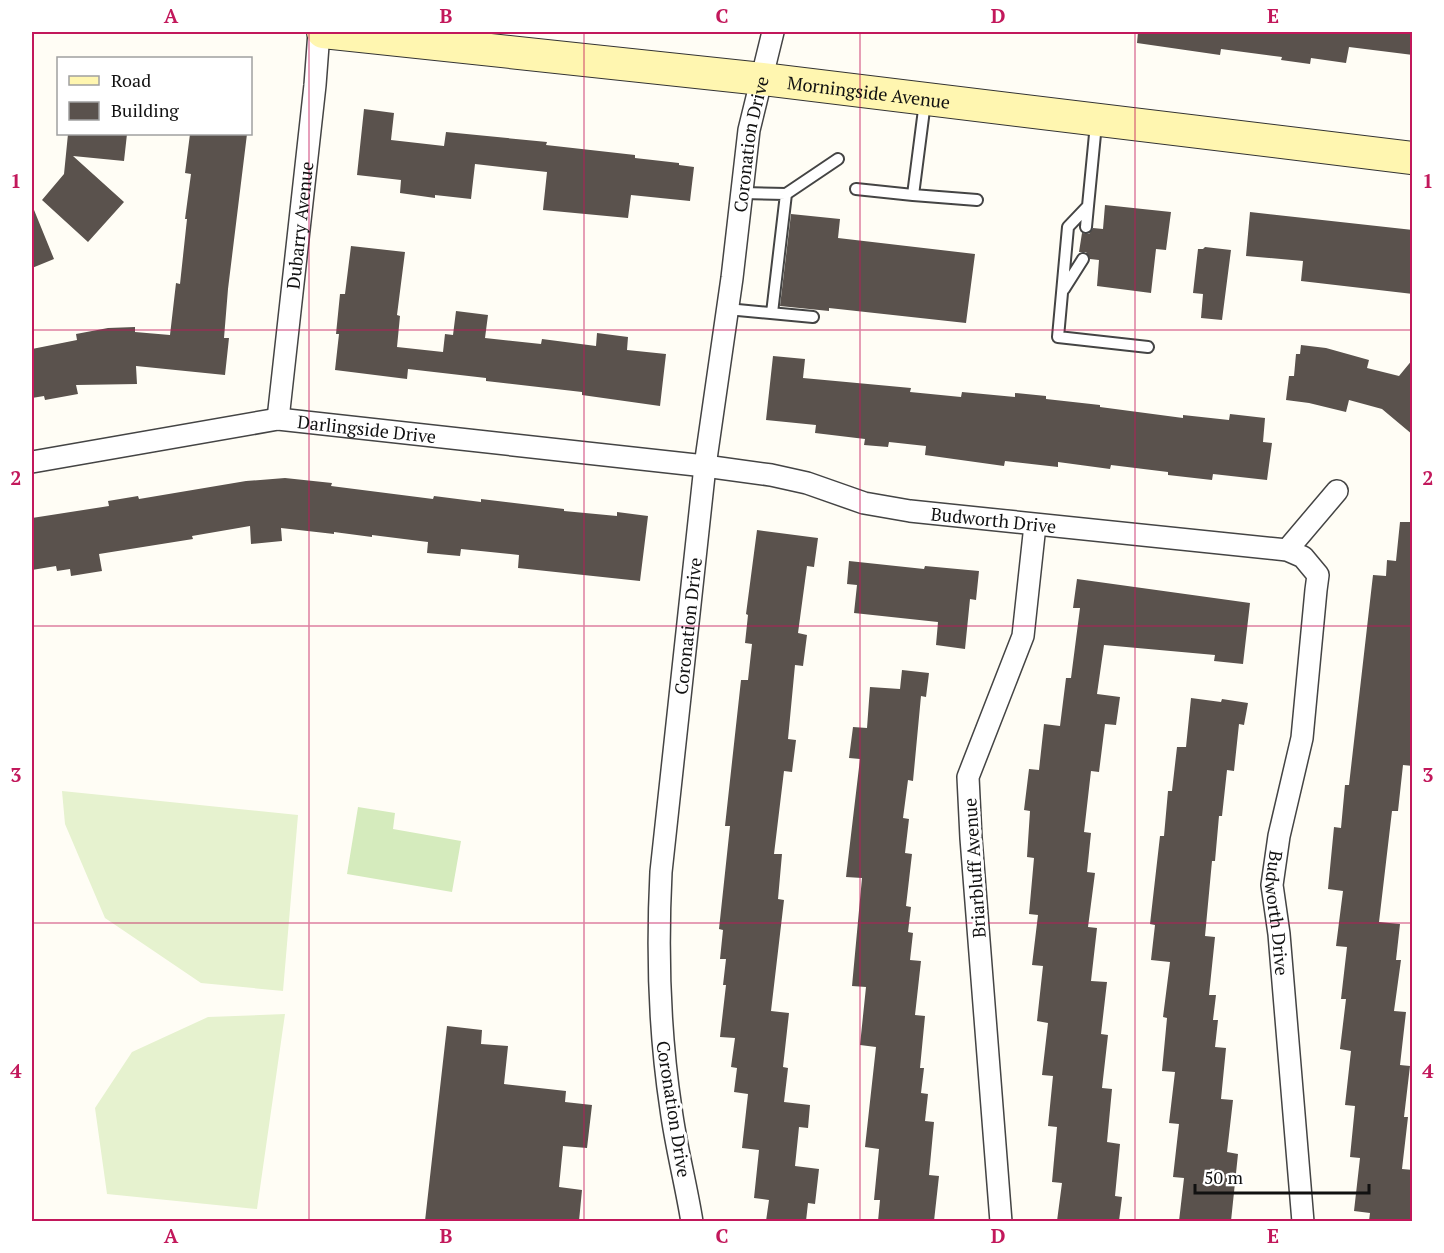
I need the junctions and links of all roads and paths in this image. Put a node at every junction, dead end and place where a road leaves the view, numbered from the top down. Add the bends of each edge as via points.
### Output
1 (321, 32) edge
2 (772, 32) edge
3 (762, 79) junction
4 (926, 99) junction
5 (1096, 120) junction
6 (1413, 158) edge
7 (838, 159) dead end
8 (856, 189) dead end
9 (742, 193) junction
10 (786, 194) junction
11 (913, 195) junction
12 (976, 201) dead end
13 (1088, 206) junction
14 (1086, 227) dead end
15 (1083, 259) dead end
16 (1062, 291) junction
17 (727, 309) junction
18 (772, 313) junction
19 (813, 317) dead end
20 (1148, 347) dead end
21 (278, 419) junction
22 (32, 462) edge
23 (705, 466) junction
24 (1336, 491) dead end
25 (1035, 525) junction
26 (1287, 550) junction
27 (692, 1221) edge
28 (1001, 1221) edge
29 (1303, 1221) edge

1 - 3 main road, Morningside Avenue
1 - 21 street, Dubarry Avenue
2 - 3 street, Coronation Drive
3 - 4 main road, Morningside Avenue
3 - 9 street, Coronation Drive via 749,130
4 - 5 main road, Morningside Avenue
4 - 11 lane
5 - 6 main road, Morningside Avenue
5 - 13 lane
7 - 10 lane
8 - 11 lane
9 - 10 lane
9 - 17 street, Coronation Drive
10 - 18 lane
11 - 12 lane
13 - 14 lane
13 - 16 lane via 1068,227
15 - 16 lane
16 - 20 lane via 1058,337
17 - 18 lane
17 - 23 street, Coronation Drive
18 - 19 lane
21 - 22 street, Darlingside Drive
21 - 23 street, Darlingside Drive
23 - 25 street, Budworth Drive via 807,483 864,503
23 - 27 street, Coronation Drive via 658,927 661,1025 671,1110
24 - 26 street
25 - 26 street, Budworth Drive
25 - 28 street, Briarbluff Avenue via 1023,636 968,777
26 - 29 street, Budworth Drive via 1303,557 1317,575 1302,738 1272,885

